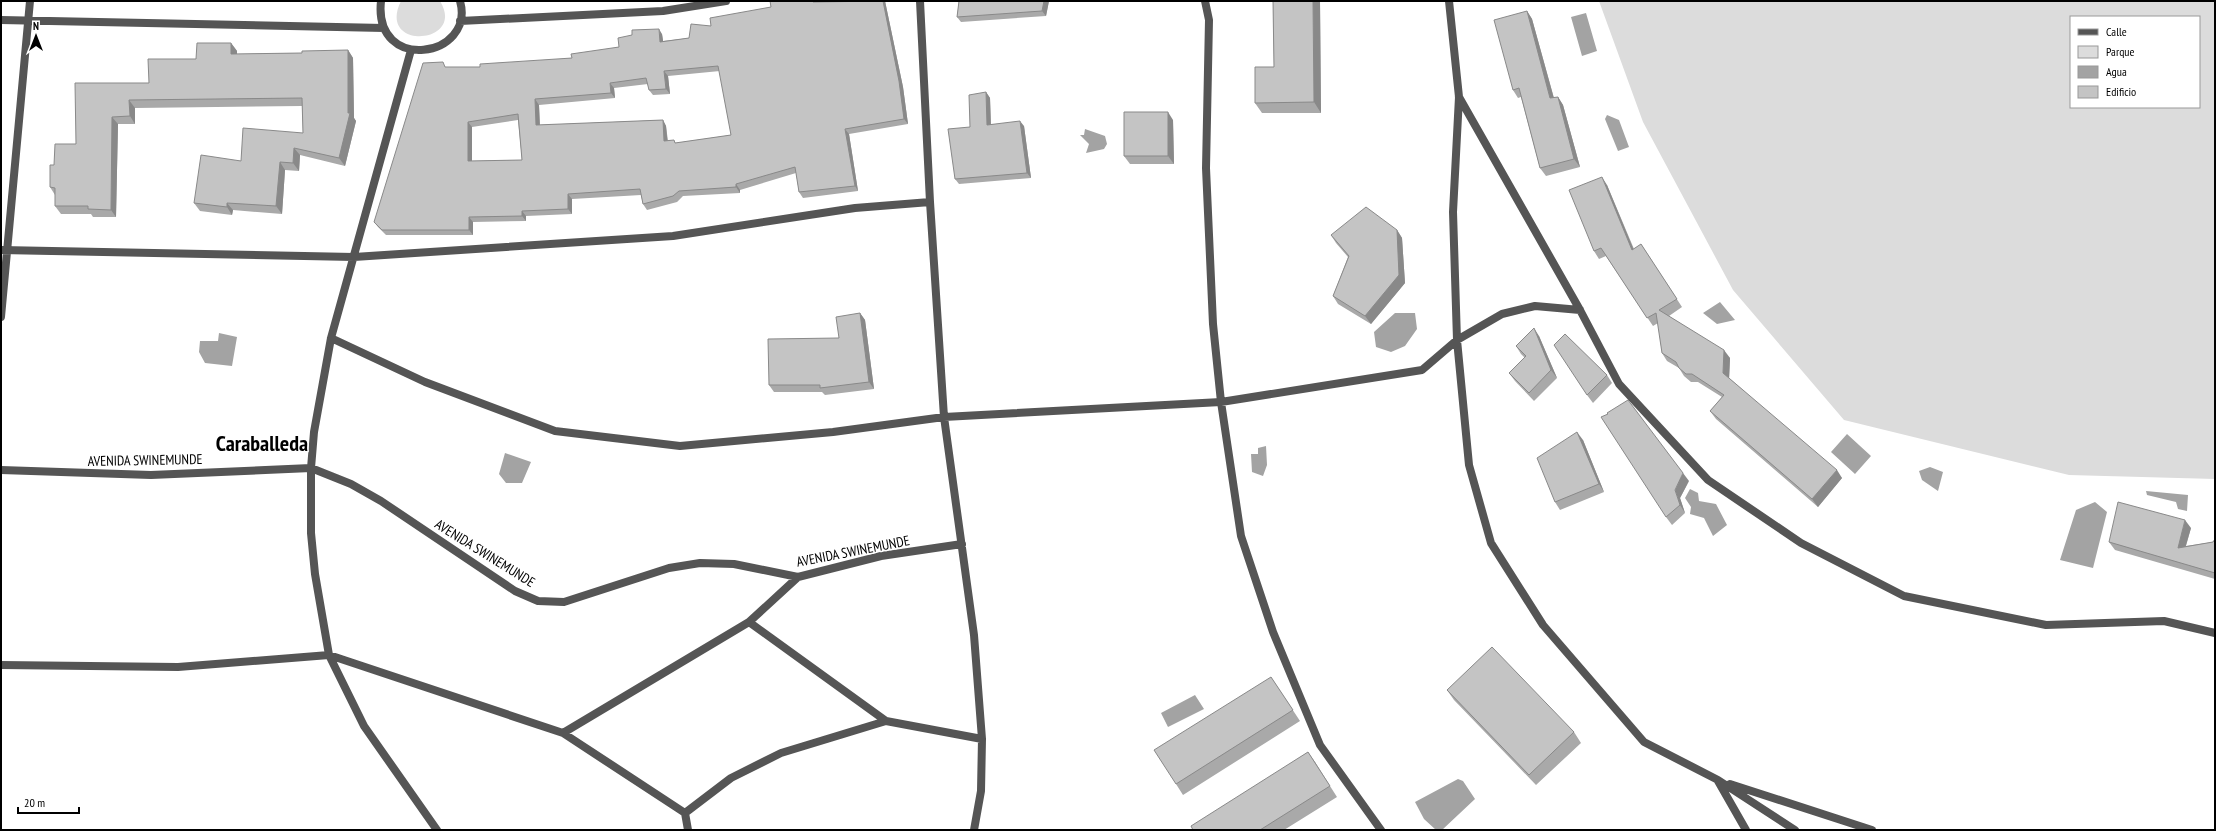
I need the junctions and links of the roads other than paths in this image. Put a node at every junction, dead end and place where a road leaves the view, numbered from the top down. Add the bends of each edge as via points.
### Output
1 (30, 1) edge
2 (381, 1) edge
3 (460, 1) edge
4 (726, 1) edge
5 (920, 1) edge
6 (1205, 1) edge
7 (1449, 1) edge
8 (1, 20) edge
9 (460, 21) junction
10 (28, 22) junction
11 (384, 28) junction
12 (412, 50) junction
13 (1459, 98) junction
14 (930, 202) junction
15 (4, 250) edge
16 (354, 257) junction
17 (1580, 310) junction
18 (1, 317) edge
19 (331, 338) junction
20 (1457, 340) junction
21 (1221, 402) junction
22 (944, 417) junction
23 (311, 468) junction
24 (1, 470) edge
25 (962, 544) junction
26 (798, 577) junction
27 (750, 622) junction
28 (2215, 633) edge
29 (329, 655) junction
30 (1, 665) edge
31 (886, 721) junction
32 (562, 733) junction
33 (982, 739) junction
34 (1718, 780) junction
35 (685, 813) junction
36 (437, 830) edge
37 (688, 830) edge
38 (974, 830) edge
39 (1381, 830) edge
40 (1746, 830) edge
41 (1796, 830) edge
42 (1872, 830) edge

1 - 10 street
2 - 11 street via 380,14
3 - 9 street
4 - 9 street via 664,11
5 - 14 street
6 - 21 street via 1209,20 1206,168 1213,324
7 - 13 street
8 - 10 street
9 - 12 street via 453,35 442,46 427,51
10 - 11 street
10 - 15 street
11 - 12 street via 395,42
12 - 16 street
13 - 17 street
13 - 20 street via 1453,212
14 - 16 street via 855,208 666,237
14 - 22 street
15 - 16 street
15 - 18 street
16 - 19 street
17 - 20 street via 1535,306 1502,314
17 - 28 street via 1619,384 1708,480 1801,543 1904,596 2046,625 2164,621
19 - 22 street via 425,382 555,431 680,446 833,432
19 - 23 street via 314,432
20 - 21 street via 1422,370
20 - 34 street via 1469,465 1491,543 1543,625 1644,742
21 - 22 street
21 - 39 street via 1241,536 1273,632 1320,745
22 - 25 street
23 - 24 street, AVENIDA SWINEMUNDE via 151,475
23 - 26 street, AVENIDA SWINEMUNDE via 351,484 381,501 515,591 538,601 564,602 670,568 700,563 734,564
23 - 29 street via 315,574
25 - 26 street, AVENIDA SWINEMUNDE via 881,556
25 - 33 street via 974,635
26 - 27 street
27 - 31 street
27 - 32 street
29 - 30 street via 178,667
29 - 32 street
29 - 36 street via 364,726
31 - 33 street
31 - 35 street via 781,753 731,778
32 - 35 street
33 - 38 street via 981,791
34 - 40 street
34 - 41 street
34 - 42 street
35 - 37 street

